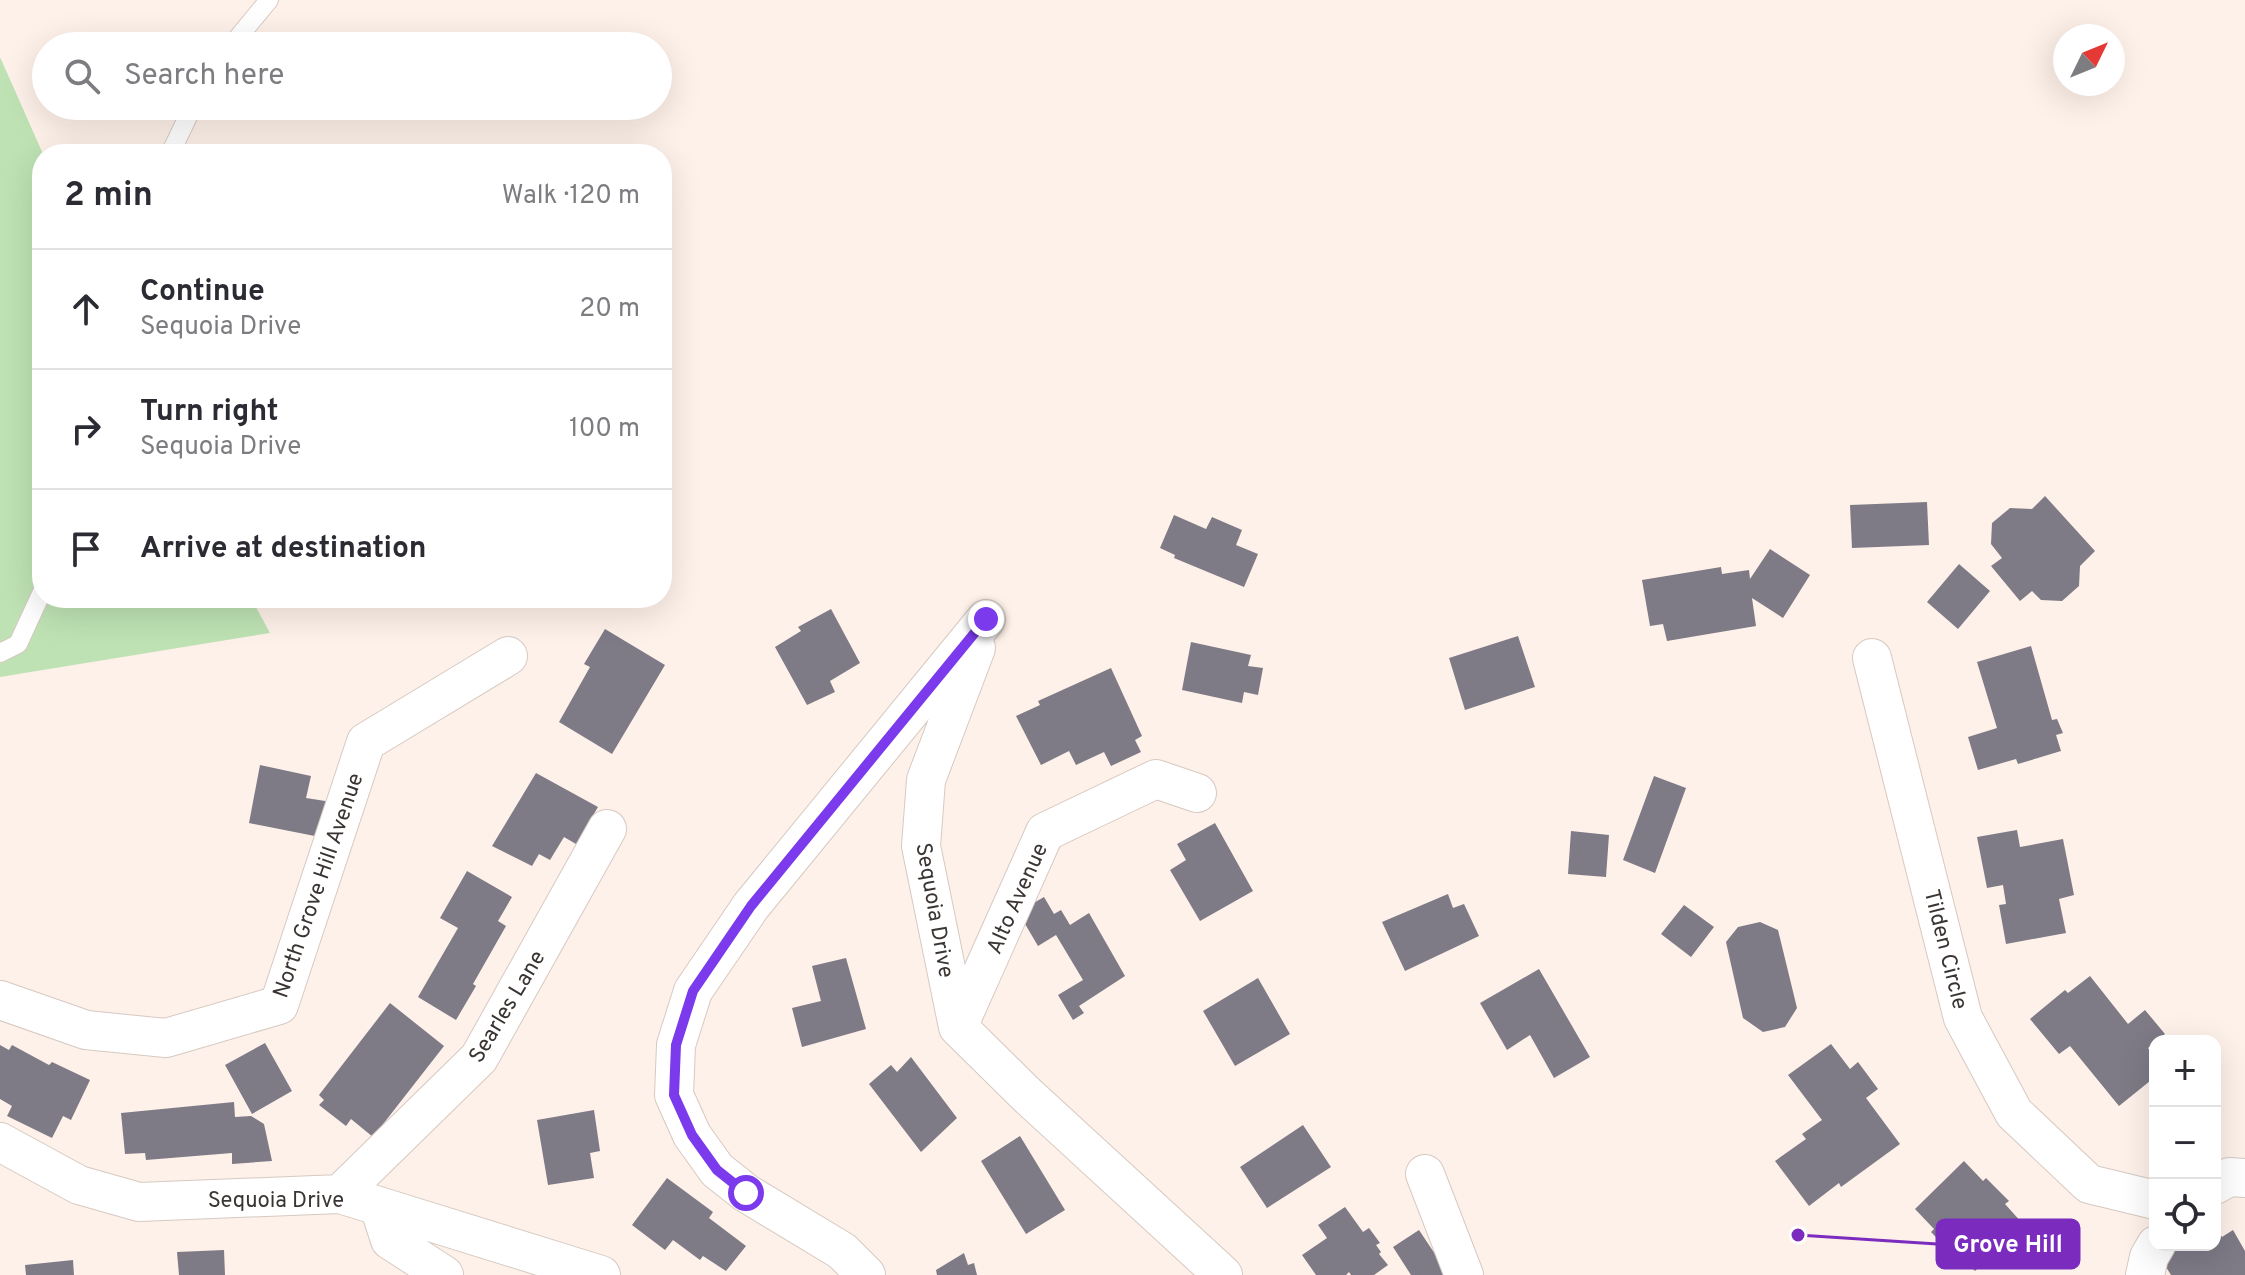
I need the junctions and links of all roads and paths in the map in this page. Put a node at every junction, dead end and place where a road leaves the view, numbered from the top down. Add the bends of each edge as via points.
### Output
1 (268, 1) edge
2 (243, 32) edge
3 (186, 120) edge
4 (175, 144) edge
5 (35, 608) edge
6 (0, 653) edge
7 (508, 656) dead end
8 (1872, 658) dead end
9 (1197, 793) dead end
10 (607, 829) dead end
11 (0, 1000) edge
12 (958, 1027) junction
13 (0, 1142) edge
14 (1425, 1174) dead end
15 (2245, 1178) edge
16 (2221, 1182) edge
17 (340, 1194) junction
18 (2149, 1199) edge
19 (379, 1206) junction
20 (2152, 1251) edge
21 (444, 1275) edge
22 (601, 1275) edge
23 (866, 1275) edge
24 (1223, 1275) edge
25 (1464, 1275) edge
26 (2145, 1275) edge

1 - 2 lane
3 - 4 lane
5 - 6 lane via 18,644
7 - 11 street, North Grove Hill Avenue via 366,742 279,1005 166,1038 86,1030
8 - 18 street, Tilden Circle via 1963,1018 2014,1113 2089,1184
9 - 12 street, Alto Avenue via 1156,779 1045,832
10 - 17 street, Searles Lane via 479,1058
12 - 23 street, Sequoia Drive via 921,846 926,780 986,619 751,906 693,991 676,1045 674,1095 692,1135 717,1170 842,1251
12 - 24 street
13 - 17 street, Sequoia Drive via 79,1185 139,1202
14 - 25 street
15 - 16 street
17 - 19 street, Sequoia Drive
19 - 21 street via 390,1240
19 - 22 street, Sequoia Drive
20 - 26 street

